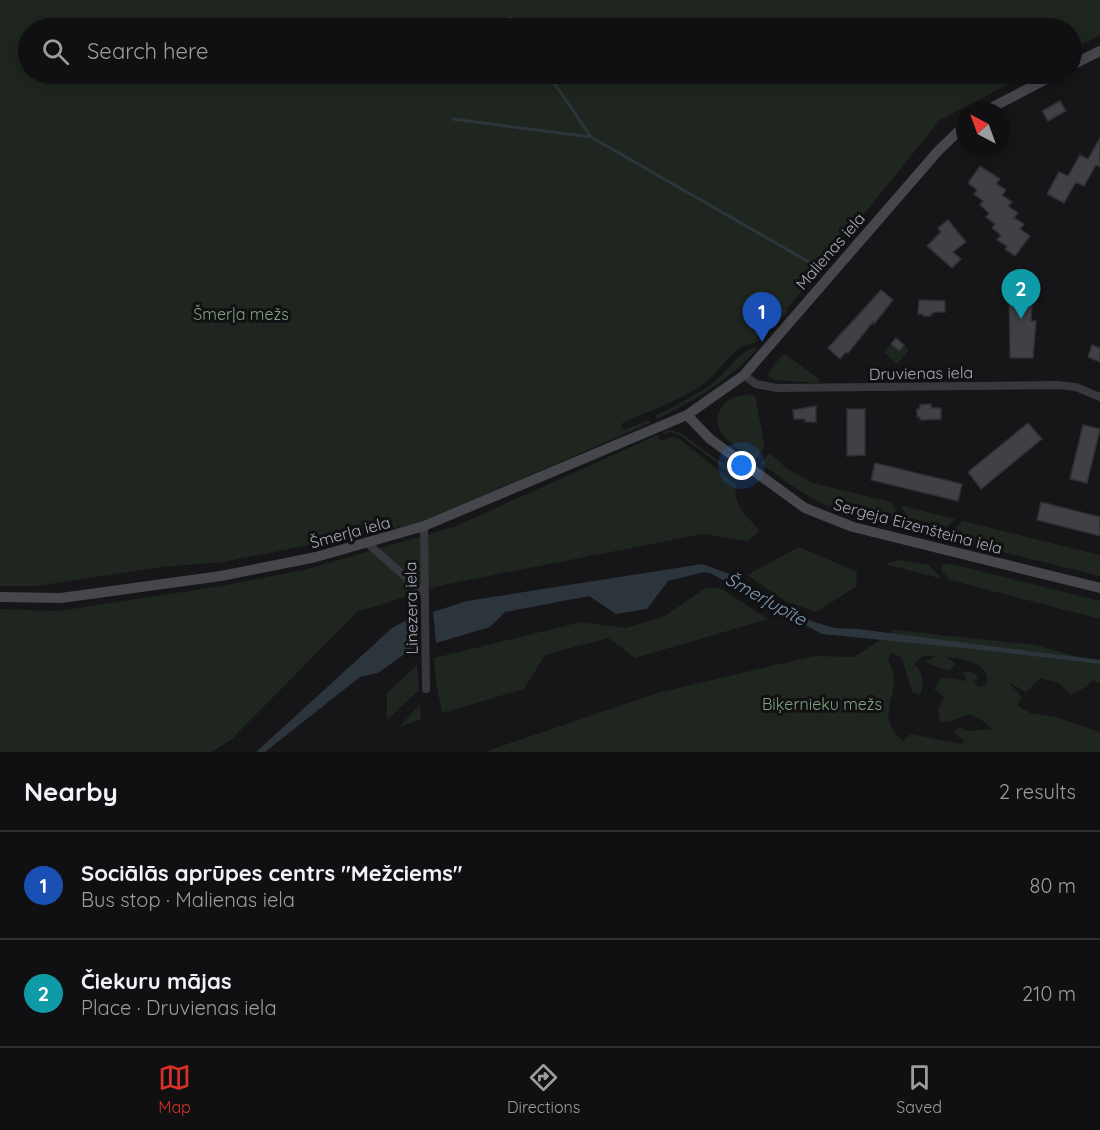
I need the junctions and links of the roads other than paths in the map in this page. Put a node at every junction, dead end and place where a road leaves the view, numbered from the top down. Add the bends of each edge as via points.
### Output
1 (1100, 51) edge
2 (1082, 60) edge
3 (1037, 84) edge
4 (1002, 102) edge
5 (956, 134) edge
6 (744, 375) junction
7 (1100, 397) edge
8 (687, 415) junction
9 (424, 526) junction
10 (367, 543) junction
11 (1100, 588) edge
12 (425, 594) junction
13 (0, 597) edge
14 (426, 689) dead end

1 - 2 street
3 - 4 street
5 - 6 street, Malienas iela
6 - 7 street, Druvienas iela via 756,384 777,388 1048,385 1076,387
6 - 8 street, Malienas iela
8 - 9 street, Šmerļa iela
8 - 11 street, Sergeja Eizenšteina iela via 710,439 819,515 853,527
9 - 10 street, Šmerļa iela
9 - 12 street, Linezera iela
10 - 12 street
10 - 13 street, Šmerļa iela via 301,561 209,577 61,598
12 - 14 street, Linezera iela

